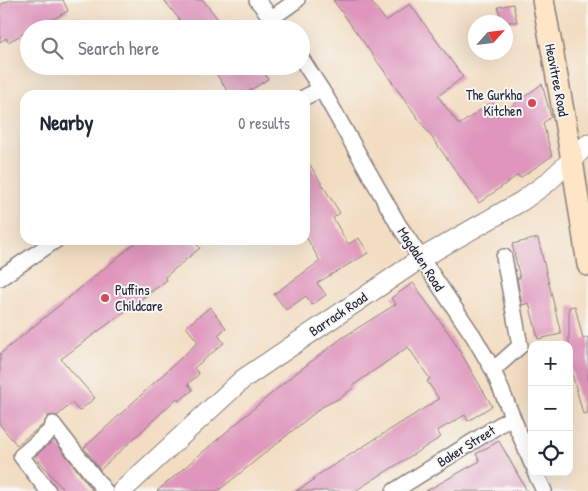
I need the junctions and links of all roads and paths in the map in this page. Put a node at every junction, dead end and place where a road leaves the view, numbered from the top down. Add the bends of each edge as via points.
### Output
1 (257, 0) edge
2 (297, 0) edge
3 (543, 0) edge
4 (274, 20) edge
5 (279, 20) edge
6 (310, 72) edge
7 (321, 89) junction
8 (310, 94) edge
9 (588, 144) edge
10 (572, 160) junction
11 (582, 186) edge
12 (49, 245) edge
13 (504, 257) dead end
14 (420, 259) junction
15 (588, 265) edge
16 (0, 278) edge
17 (493, 370) junction
18 (512, 417) junction
19 (528, 455) edge
20 (537, 476) edge
21 (48, 491) edge
22 (105, 491) edge
23 (122, 491) edge
24 (394, 491) edge
25 (544, 491) edge

1 - 4 street
2 - 5 street
3 - 10 main road, Heavitree Road
6 - 7 street, Magdalen Road
7 - 8 street
7 - 14 street, Magdalen Road
9 - 10 street, Barrack Road
10 - 11 main road, Heavitree Road
10 - 14 street, Barrack Road via 522,201
11 - 15 main road, Heavitree Road
12 - 16 street
13 - 17 street via 520,346
14 - 17 street, Magdalen Road
14 - 23 street, Barrack Road via 243,379
17 - 18 street, Magdalen Road
18 - 19 street, Magdalen Road
18 - 24 street, Baker Street
20 - 25 street
21 - 22 street via 22,456 54,425

